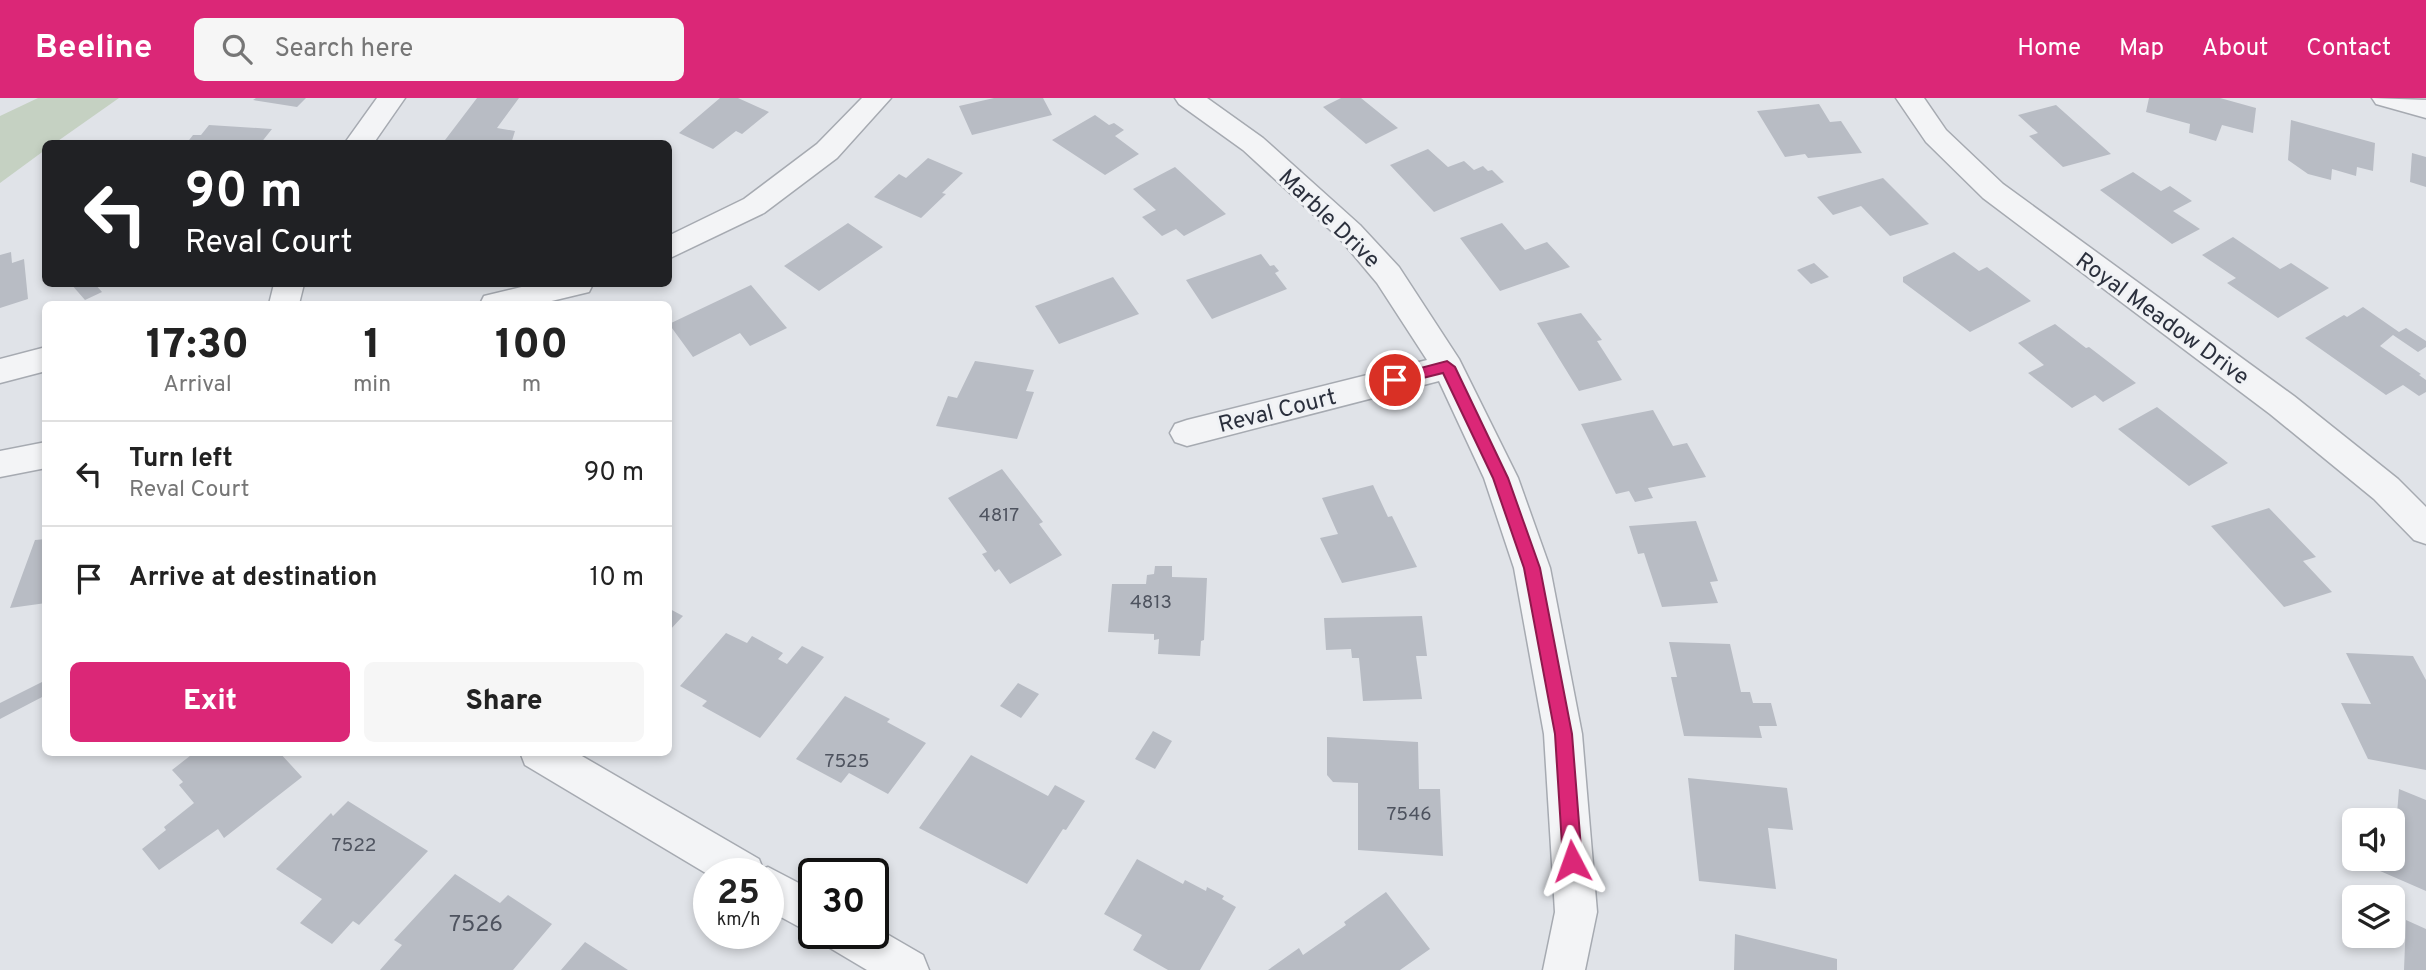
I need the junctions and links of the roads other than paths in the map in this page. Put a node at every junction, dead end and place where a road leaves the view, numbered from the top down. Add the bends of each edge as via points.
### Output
1 (391, 98) edge
2 (877, 98) edge
3 (1189, 98) edge
4 (1910, 98) edge
5 (2386, 98) edge
6 (2426, 109) edge
7 (361, 140) edge
8 (672, 247) edge
9 (566, 287) edge
10 (507, 301) edge
11 (42, 360) edge
12 (1447, 367) junction
13 (0, 371) edge
14 (1187, 433) dead end
15 (42, 456) edge
16 (0, 464) edge
17 (2426, 530) edge
18 (546, 756) edge
19 (719, 858) edge
20 (872, 949) edge
21 (908, 970) edge
22 (1564, 970) edge

1 - 7 street
2 - 8 street via 827,151 754,206
3 - 12 street, Marble Drive via 1253,144 1350,232 1388,275
4 - 17 street, Royal Meadow Drive via 1936,136 1993,191 2281,405 2386,489
5 - 6 street
9 - 10 street
11 - 13 street
12 - 14 street, Reval Court
12 - 22 street, Marble Drive via 1501,478 1532,568 1563,734 1576,912
15 - 16 street
18 - 19 street
20 - 21 street

